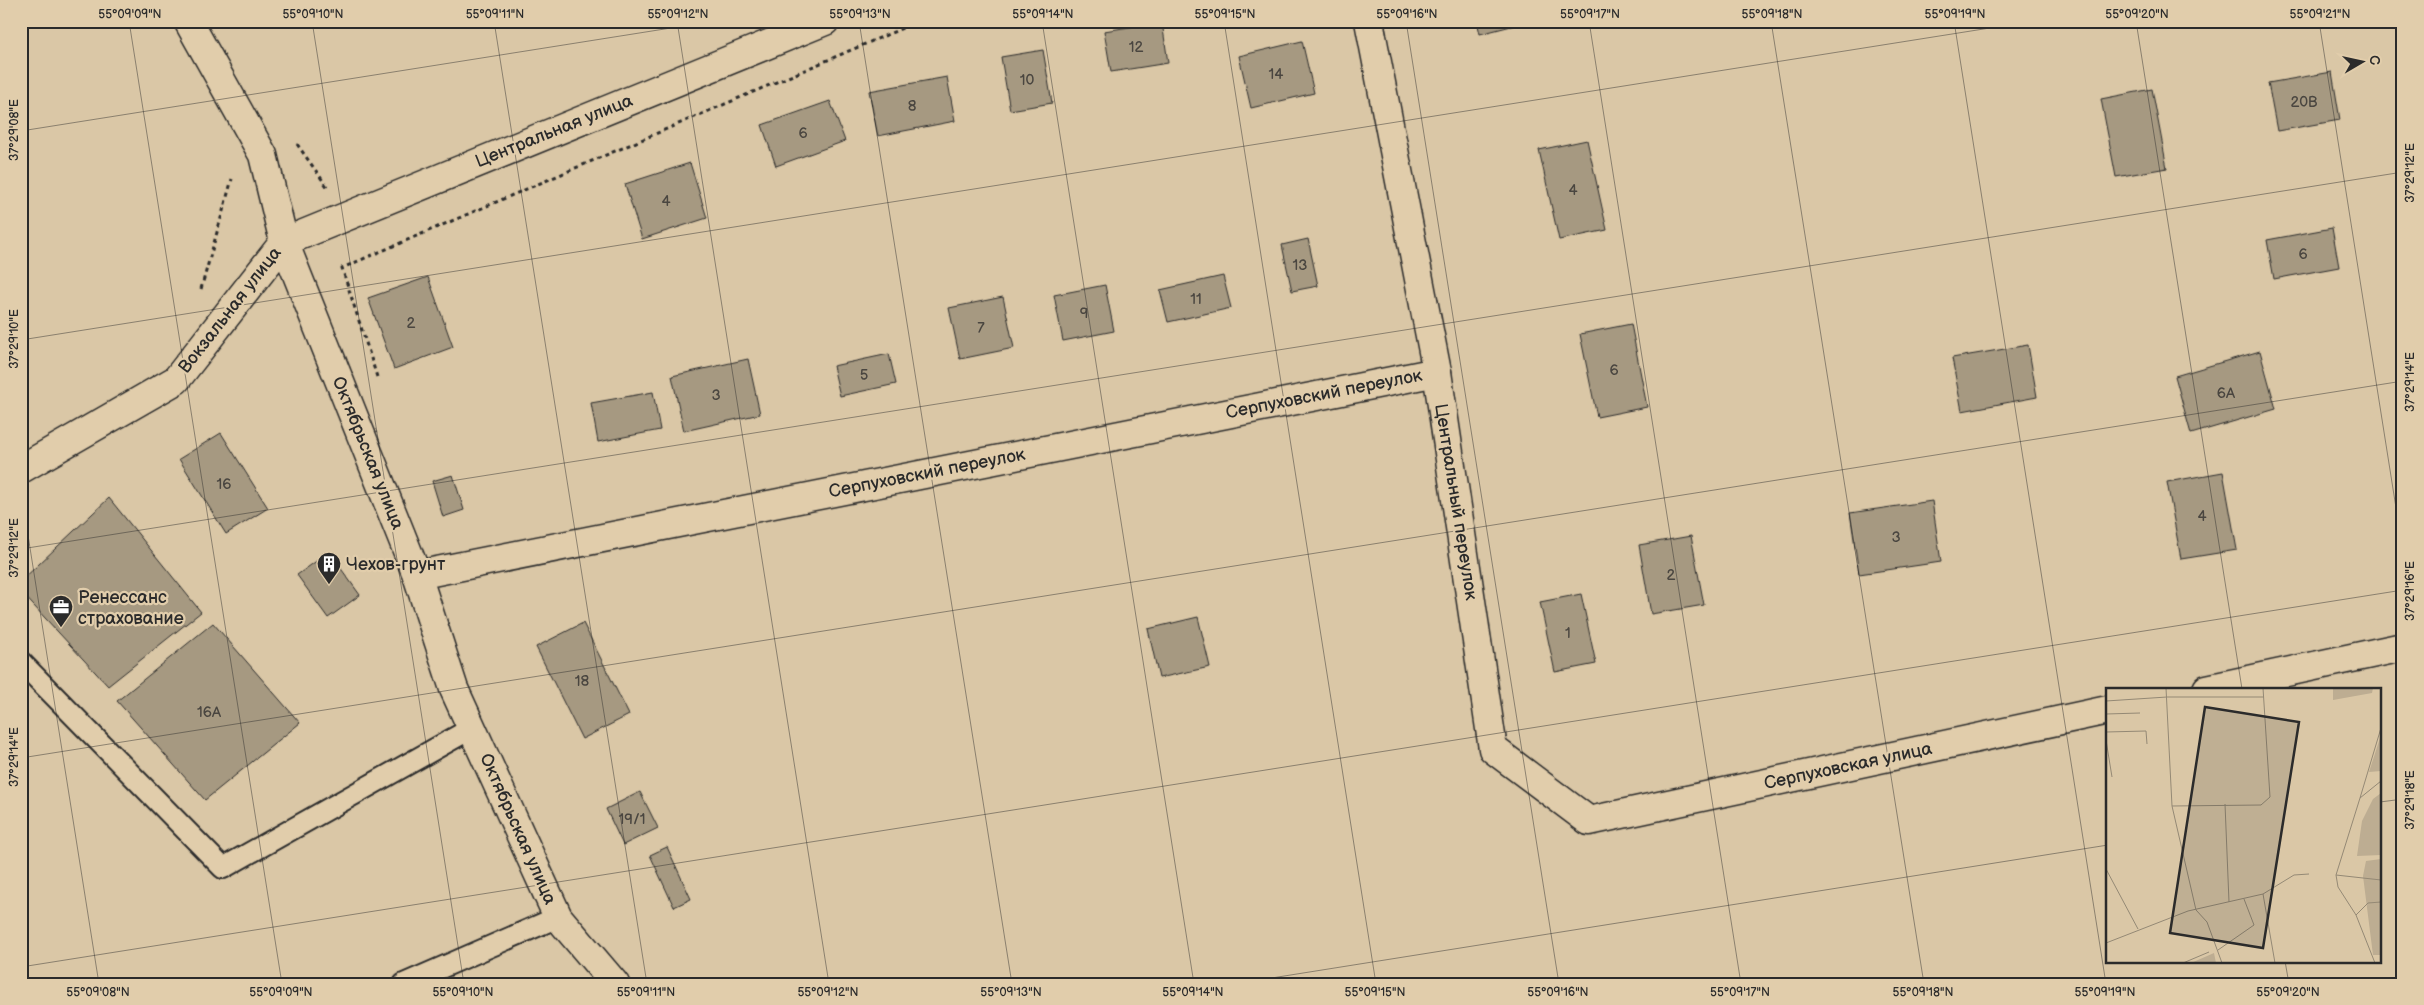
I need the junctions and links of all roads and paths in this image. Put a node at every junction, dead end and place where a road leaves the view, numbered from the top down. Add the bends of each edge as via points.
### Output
1 (188, 21) edge
2 (825, 21) edge
3 (919, 21) edge
4 (1369, 21) edge
5 (232, 179) dead end
6 (284, 242) junction
7 (200, 291) dead end
8 (1437, 372) junction
9 (379, 382) dead end
10 (21, 469) edge
11 (417, 575) junction
12 (2403, 647) edge
13 (21, 662) edge
14 (2213, 688) edge
15 (2106, 710) edge
16 (472, 728) junction
17 (1589, 821) joint
18 (558, 917) junction
19 (404, 984) edge
20 (616, 984) edge

1 - 6 street, Октябрьская улица via 264,155
2 - 6 street, Центральная улица
3 - 9 path via 342,268
4 - 8 street, Центральный переулок
5 - 7 path
6 - 10 street, Вокзальная улица via 176,380
6 - 11 street, Октябрьская улица
8 - 11 street, Серпуховский переулок
8 - 17 street, Центральный переулок via 1493,749
11 - 16 street, Октябрьская улица via 454,688
12 - 14 street
13 - 16 lane via 223,868
15 - 17 street, Серпуховская улица
16 - 18 street, Октябрьская улица
18 - 19 lane
18 - 20 street, Октябрьская улица

